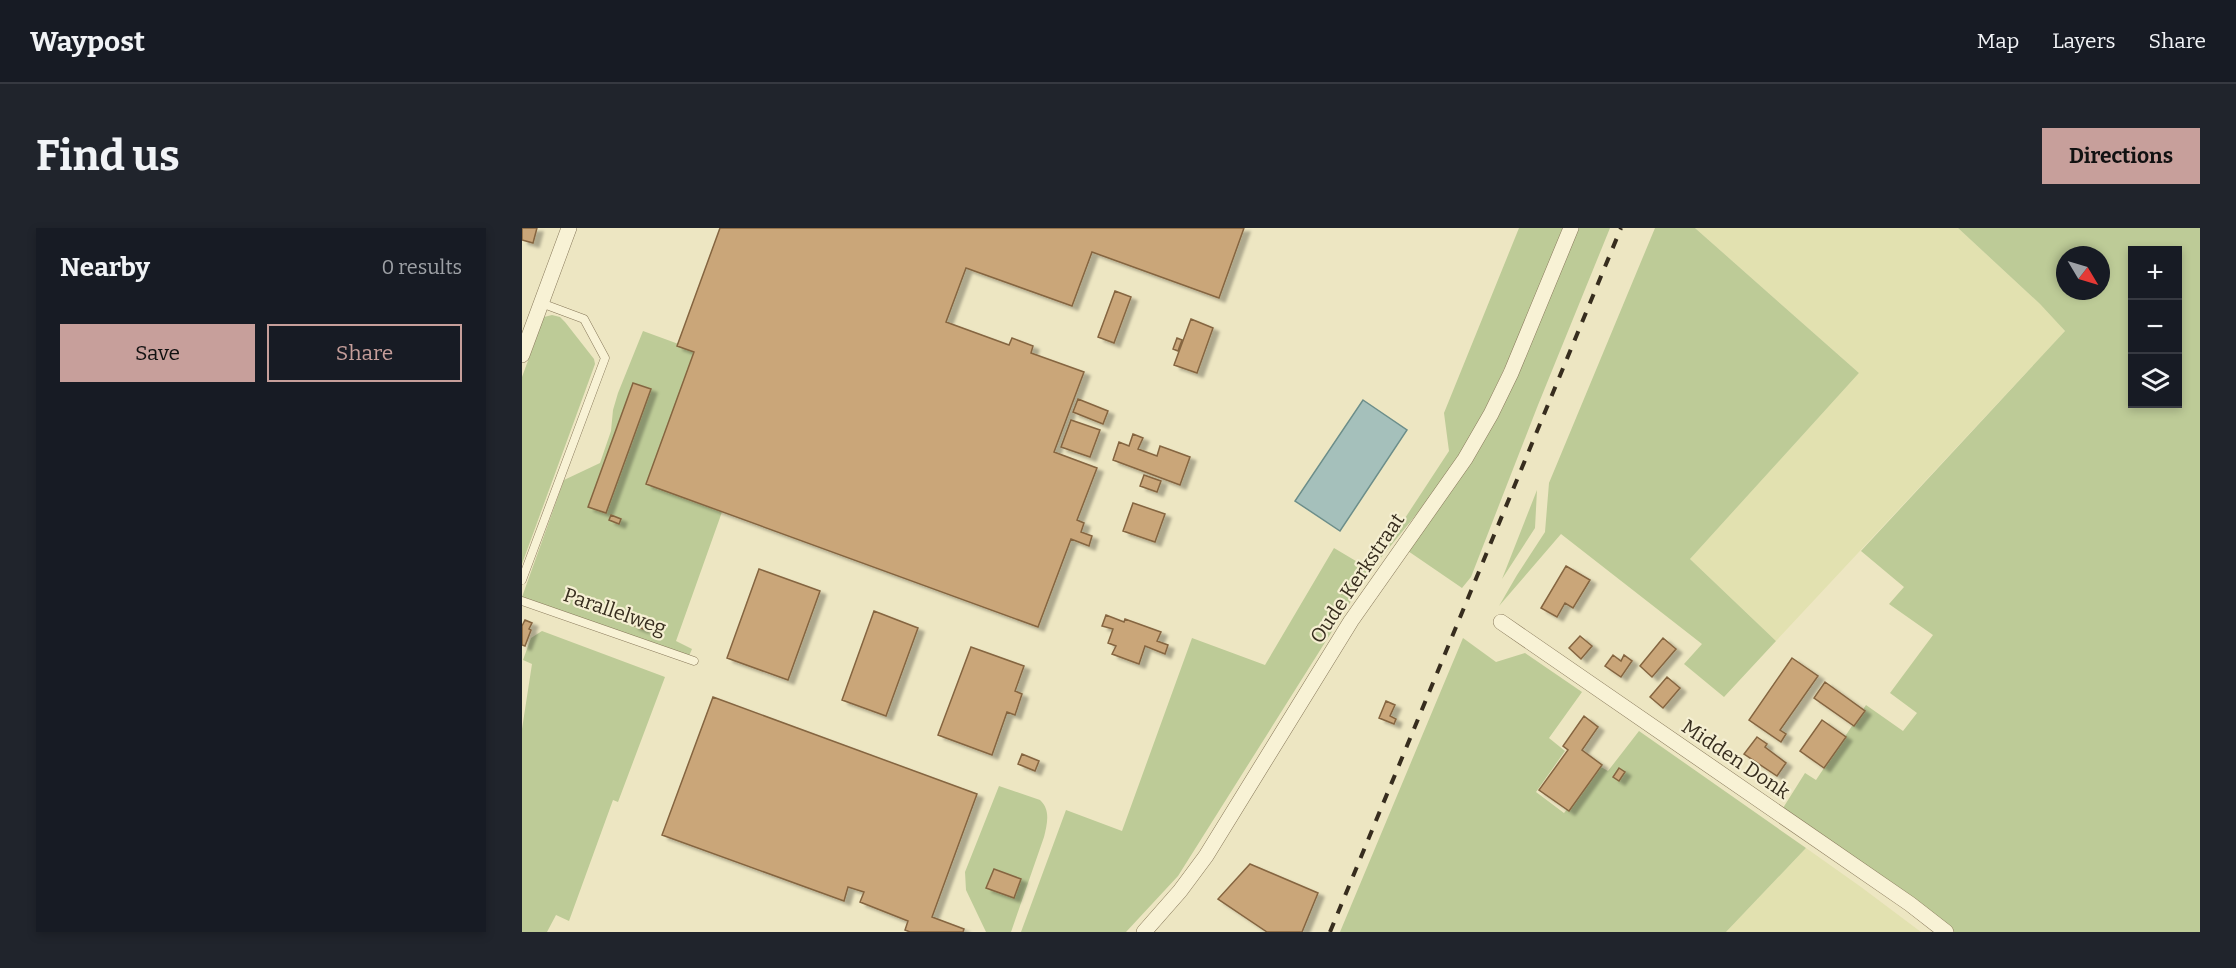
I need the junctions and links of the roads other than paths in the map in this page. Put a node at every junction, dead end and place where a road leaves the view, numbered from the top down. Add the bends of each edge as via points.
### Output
1 (569, 228) edge
2 (1571, 228) edge
3 (541, 303) junction
4 (522, 355) edge
5 (522, 580) edge
6 (522, 601) edge
7 (1501, 622) dead end
8 (694, 661) dead end
9 (1144, 932) edge
10 (1946, 932) edge

1 - 3 street
2 - 9 street, Oude Kerkstraat via 1511,374 1465,459 1351,621 1206,856
3 - 4 street
3 - 5 lane via 584,319 605,358
6 - 8 lane, Parallelweg
7 - 10 street, Midden Donk

